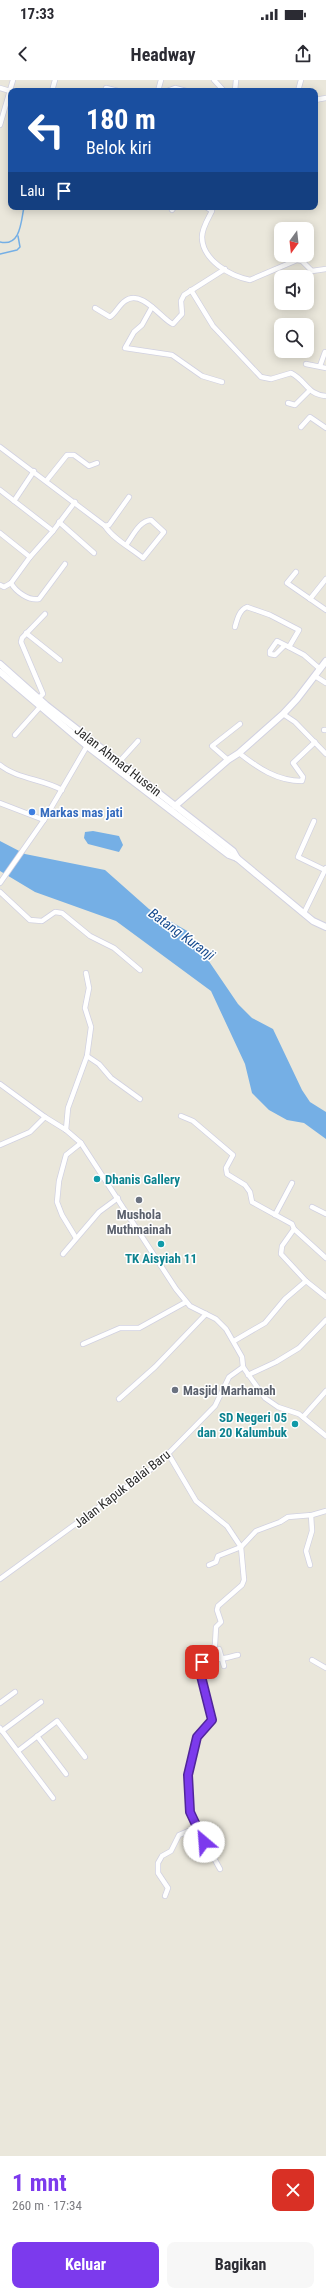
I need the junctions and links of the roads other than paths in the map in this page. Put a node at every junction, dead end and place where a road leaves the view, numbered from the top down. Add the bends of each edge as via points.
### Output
1 (214, 80) edge
2 (221, 88) edge
3 (8, 98) edge
4 (0, 125) edge
5 (213, 210) edge
6 (326, 269) edge
7 (225, 270) junction
8 (191, 290) junction
9 (152, 307) junction
10 (95, 308) dead end
11 (325, 352) edge
12 (306, 364) dead end
13 (320, 366) junction
14 (326, 368) edge
15 (222, 382) dead end
16 (309, 391) junction
17 (326, 396) edge
18 (288, 403) dead end
19 (301, 427) dead end
20 (326, 428) edge
21 (0, 447) edge
22 (97, 464) dead end
23 (34, 471) junction
24 (47, 480) junction
25 (0, 490) edge
26 (129, 497) dead end
27 (14, 501) junction
28 (75, 502) junction
29 (59, 522) junction
30 (105, 526) junction
31 (53, 530) junction
32 (0, 533) edge
33 (126, 545) junction
34 (94, 553) dead end
35 (30, 557) junction
36 (65, 564) dead end
37 (296, 572) dead end
38 (326, 579) edge
39 (11, 583) junction
40 (0, 585) edge
41 (310, 599) junction
42 (326, 610) edge
43 (45, 614) dead end
44 (234, 627) dead end
45 (26, 633) junction
46 (60, 660) dead end
47 (326, 661) edge
48 (0, 664) edge
49 (320, 669) junction
50 (0, 672) edge
51 (314, 676) junction
52 (326, 683) edge
53 (39, 698) junction
54 (40, 707) junction
55 (283, 714) junction
56 (240, 724) dead end
57 (15, 734) dead end
58 (138, 741) dead end
59 (314, 742) junction
60 (87, 746) junction
61 (239, 753) junction
62 (326, 754) edge
63 (228, 760) junction
64 (0, 765) edge
65 (120, 765) junction
66 (62, 790) junction
67 (0, 803) edge
68 (175, 806) junction
69 (44, 820) junction
70 (314, 821) dead end
71 (236, 858) junction
72 (325, 869) edge
73 (0, 883) edge
74 (0, 892) edge
75 (304, 913) junction
76 (326, 927) edge
77 (140, 970) dead end
78 (86, 973) dead end
79 (87, 1056) junction
80 (0, 1084) edge
81 (140, 1099) dead end
82 (181, 1116) dead end
83 (45, 1117) junction
84 (66, 1130) junction
85 (81, 1143) junction
86 (0, 1145) edge
87 (292, 1183) dead end
88 (118, 1198) junction
89 (312, 1207) dead end
90 (326, 1214) edge
91 (275, 1215) junction
92 (294, 1230) junction
93 (76, 1238) junction
94 (63, 1254) dead end
95 (326, 1258) edge
96 (306, 1281) junction
97 (326, 1297) edge
98 (186, 1302) junction
99 (206, 1314) junction
100 (326, 1320) edge
101 (234, 1341) junction
102 (83, 1344) dead end
103 (243, 1367) junction
104 (248, 1375) junction
105 (326, 1390) edge
106 (118, 1399) dead end
107 (303, 1417) junction
108 (326, 1436) edge
109 (169, 1455) junction
110 (326, 1511) edge
111 (311, 1515) junction
112 (241, 1547) junction
113 (209, 1565) dead end
114 (310, 1565) dead end
115 (0, 1578) edge
116 (219, 1649) dead end
117 (238, 1655) dead end
118 (208, 1656) junction
119 (221, 1659) junction
120 (312, 1660) dead end
121 (224, 1666) dead end
122 (326, 1668) edge
123 (15, 1692) dead end
124 (41, 1702) dead end
125 (0, 1703) edge
126 (1, 1729) edge
127 (37, 1736) junction
128 (18, 1751) junction
129 (84, 1757) dead end
130 (66, 1774) dead end
131 (54, 1798) dead end
132 (195, 1824) junction
133 (220, 1868) dead end
134 (166, 1896) dead end

1 - 2 street
3 - 4 street
5 - 7 street via 203,232 203,244 212,260
6 - 7 street via 312,272 302,261 297,260 250,280
7 - 8 street
8 - 9 street via 183,297 182,314 174,324 170,324
8 - 16 street via 210,322 261,377 271,379 291,373
9 - 10 street via 136,298 130,298 110,317
9 - 15 street via 125,348 172,355 202,376
11 - 13 street
12 - 13 street
13 - 14 street
16 - 17 street
16 - 18 street via 296,405
19 - 20 street via 310,417
21 - 23 street
22 - 24 street via 89,466 74,455 67,455
23 - 24 street
23 - 27 street
24 - 28 street
25 - 27 street
26 - 30 street
27 - 31 street
28 - 29 street
28 - 30 street
29 - 31 street
29 - 34 street
30 - 33 street
31 - 35 street
32 - 35 street
33 - 33 street via 141,524 147,520 152,520 164,532 144,558
35 - 39 street
36 - 39 street via 39,599 23,595
37 - 41 street via 287,582
38 - 41 street
39 - 40 street via 4,587
41 - 42 street
43 - 45 street
44 - 49 street via 244,608 270,615 299,630 287,646
45 - 46 street
45 - 53 street via 21,642 43,694
47 - 49 main road
48 - 53 main road, Jalan Ahmad Husein
49 - 51 main road
50 - 54 main road, Jalan Ahmad Husein
51 - 52 street
51 - 55 main road
53 - 65 main road, Jalan Ahmad Husein
54 - 57 street
54 - 60 main road, Jalan Ahmad Husein
55 - 59 street via 295,722
55 - 61 main road
56 - 63 street via 212,746
58 - 65 street
59 - 61 street via 293,763 303,777 302,781 288,781 278,777 256,766
59 - 62 street
60 - 65 main road, Jalan Ahmad Husein
60 - 66 street
61 - 63 main road
63 - 68 main road
64 - 66 street via 9,771
65 - 68 main road, Jalan Ahmad Husein
65 - 71 main road, Jalan Ahmad Husein via 229,855
66 - 69 street
67 - 69 street
68 - 71 main road, Jalan Ahmad Husein via 233,851
69 - 73 street
70 - 72 street via 298,857
71 - 75 main road, Jalan Ahmad Husein
72 - 75 street
74 - 77 street via 30,920 42,921 55,912 62,913 90,936 114,948
75 - 76 main road, Jalan Ahmad Husein
78 - 79 street via 89,988 85,1008 91,1026
79 - 81 street
79 - 84 street via 68,1108
80 - 83 street
82 - 91 street via 193,1121 233,1155 226,1168 227,1174 245,1185 252,1202
83 - 84 street
83 - 86 street via 30,1132
84 - 85 street
85 - 88 street
85 - 93 street via 66,1155 59,1180 57,1202
87 - 91 street
88 - 93 street via 103,1208
88 - 98 street
89 - 90 street
91 - 92 street via 292,1224
92 - 95 street
92 - 96 street via 282,1246 281,1254
93 - 94 street
96 - 97 street
96 - 101 street via 285,1299 265,1323
98 - 99 street
98 - 102 street via 139,1328 120,1328
99 - 101 street via 216,1319
99 - 106 street
100 - 104 street via 298,1348
101 - 103 street via 242,1357
103 - 104 street
103 - 109 street, Jalan Kapuk Balai Baru via 229,1377 215,1406
104 - 107 street via 265,1398 278,1407
105 - 107 street
107 - 108 street
109 - 112 street via 196,1501 227,1526
109 - 115 street, Jalan Kapuk Balai Baru
110 - 111 street
111 - 112 street via 288,1517 256,1531
111 - 114 street via 312,1531 306,1551
112 - 113 street via 218,1556 216,1562
112 - 118 street via 244,1580 242,1586 218,1606 221,1624 216,1627 215,1645
116 - 119 street
117 - 119 street
118 - 119 street via 212,1659
118 - 132 street via 200,1672 212,1720 197,1737 188,1775 190,1812
119 - 121 street
120 - 122 street
123 - 125 street
124 - 126 street
126 - 128 street
127 - 128 street
127 - 129 street via 57,1720
127 - 130 street
128 - 131 street
132 - 133 street
132 - 134 street via 191,1830 179,1835 171,1851 162,1856 158,1863 158,1873 168,1888

